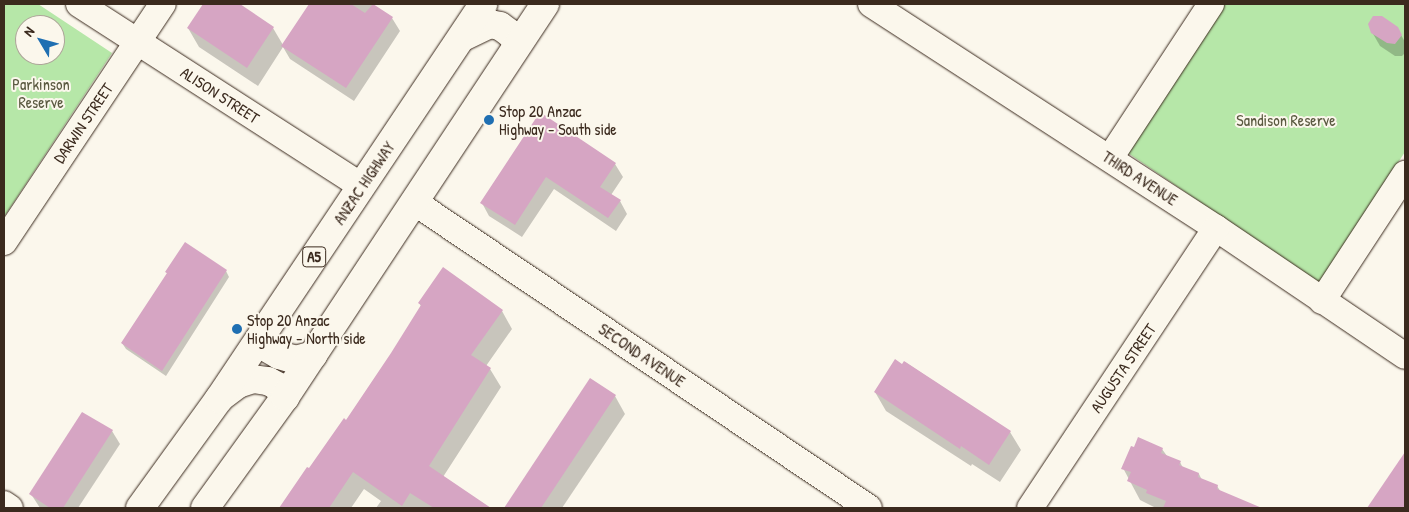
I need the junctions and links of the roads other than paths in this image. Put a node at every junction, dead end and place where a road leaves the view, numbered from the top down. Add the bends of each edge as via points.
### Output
1 (80, 4) edge
2 (163, 4) edge
3 (483, 4) edge
4 (871, 4) edge
5 (1211, 4) edge
6 (536, 5) edge
7 (463, 37) junction
8 (138, 42) junction
9 (518, 44) junction
10 (1110, 158) junction
11 (1405, 174) edge
12 (361, 186) junction
13 (414, 202) junction
14 (1216, 228) junction
15 (4, 242) edge
16 (1322, 301) junction
17 (262, 335) junction
18 (313, 355) junction
19 (1405, 356) edge
20 (285, 397) junction
21 (219, 399) junction
22 (4, 504) edge
23 (10, 508) edge
24 (140, 508) edge
25 (205, 508) edge
26 (869, 508) edge
27 (1030, 508) edge

1 - 8 street, ALISON STREET
2 - 8 street, DARWIN STREET
3 - 7 highway, ANZAC HIGHWAY / A5
4 - 10 street, THIRD AVENUE
5 - 10 street
6 - 9 highway
7 - 9 highway via 490,24 500,26
7 - 12 highway, ANZAC HIGHWAY / A5
8 - 12 street, ALISON STREET
8 - 15 street, DARWIN STREET
9 - 13 highway
10 - 14 street, THIRD AVENUE
11 - 16 street
12 - 17 highway, ANZAC HIGHWAY / A5
13 - 18 highway
13 - 26 street, SECOND AVENUE
14 - 16 street, THIRD AVENUE
14 - 27 street, AUGUSTA STREET
16 - 19 street, THIRD AVENUE
17 - 18 highway via 264,347 279,355 296,360
17 - 21 highway, ANZAC HIGHWAY / A5
18 - 20 highway
20 - 21 highway via 268,380 254,379 238,384
20 - 25 highway
21 - 24 highway, ANZAC HIGHWAY / A5
22 - 23 street

